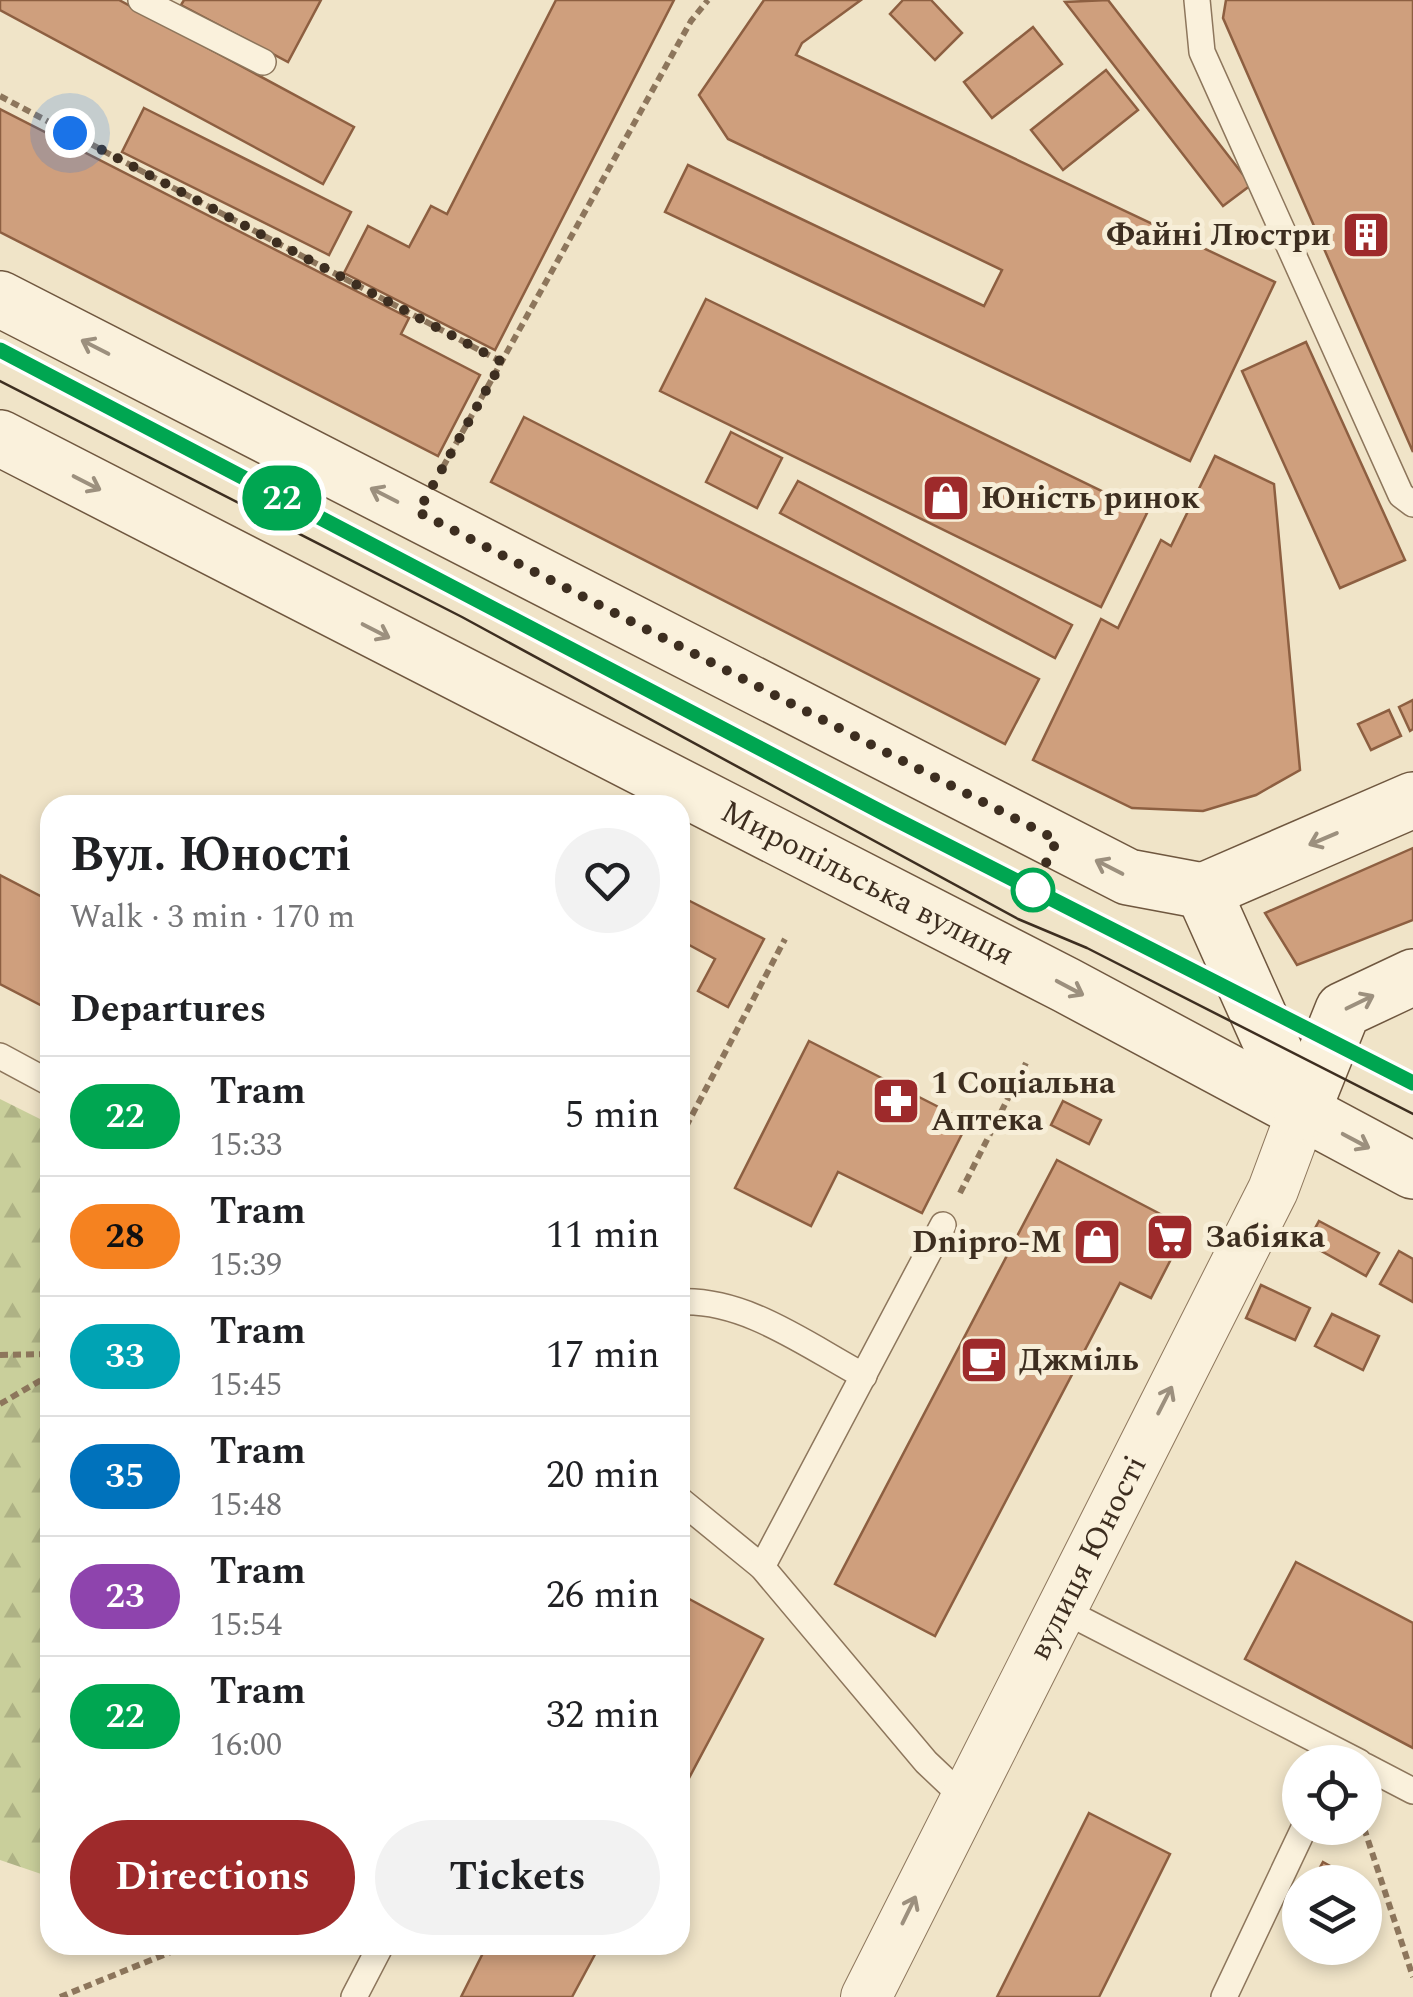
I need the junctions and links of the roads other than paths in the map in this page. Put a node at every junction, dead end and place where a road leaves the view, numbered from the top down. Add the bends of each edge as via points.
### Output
1 (141, 0) edge
2 (1197, 0) edge
3 (263, 62) dead end
4 (0, 299) edge
5 (0, 438) edge
6 (1413, 504) edge
7 (1413, 800) edge
8 (1203, 891) junction
9 (1413, 978) edge
10 (0, 1056) edge
11 (40, 1078) edge
12 (1302, 1112) junction
13 (1413, 1171) edge
14 (944, 1225) road end
15 (690, 1302) edge
16 (864, 1376) junction
17 (690, 1508) edge
18 (762, 1567) junction
19 (1059, 1608) junction
20 (1320, 1745) edge
21 (1382, 1776) edge
22 (1413, 1791) edge
23 (964, 1798) junction
24 (1296, 1845) edge
25 (376, 1955) edge
26 (354, 1997) edge
27 (866, 1997) edge
28 (1224, 1997) edge

1 - 3 lane
2 - 6 lane via 1202,52 1401,495
8 -> 4 street via 1128,877
5 -> 12 street, Миропільська вулиця
7 -> 8 street
8 - 12 street
12 -> 9 street via 1344,1010
10 - 11 lane
12 -> 13 street, Миропільська вулиця
19 -> 12 street, вулиця Юності via 1273,1190
14 - 16 lane
15 - 16 lane via 747,1313
16 - 18 lane
17 - 18 lane
18 - 23 lane
19 - 20 lane
19 - 23 street, вулиця Юності
21 - 22 lane
27 -> 23 street, вулиця Юності
24 - 28 lane
25 - 26 lane

